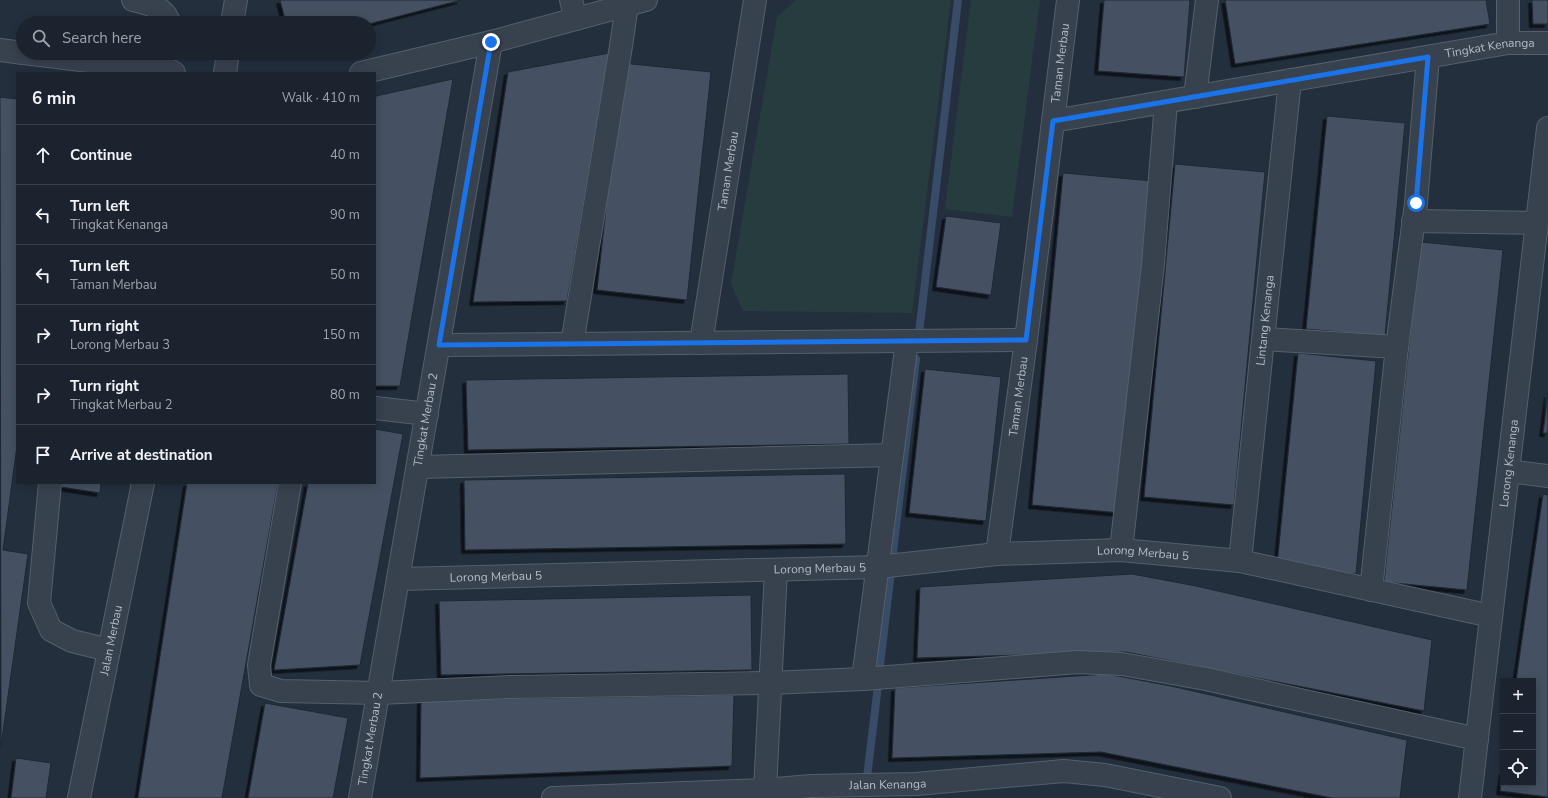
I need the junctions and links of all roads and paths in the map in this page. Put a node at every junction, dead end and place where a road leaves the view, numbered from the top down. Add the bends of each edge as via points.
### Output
1 (133, 0) edge
2 (236, 0) edge
3 (756, 0) edge
4 (1068, 0) edge
5 (1207, 0) edge
6 (1508, 0) edge
7 (636, 3) edge
8 (574, 10) edge
9 (165, 16) edge
10 (233, 16) edge
11 (491, 42) junction
12 (1508, 43) junction
13 (1548, 43) edge
14 (0, 50) edge
15 (16, 52) edge
16 (1428, 57) junction
17 (104, 60) edge
18 (227, 60) edge
19 (173, 66) edge
20 (225, 72) edge
21 (365, 72) edge
22 (1290, 80) junction
23 (1195, 97) junction
24 (1166, 102) junction
25 (1053, 121) junction
26 (1548, 128) edge
27 (1413, 221) junction
28 (1537, 223) junction
29 (1264, 339) junction
30 (1026, 340) junction
31 (907, 341) junction
32 (701, 343) junction
33 (572, 344) junction
34 (439, 345) junction
35 (1397, 347) junction
36 (376, 408) edge
37 (427, 414) junction
38 (892, 455) junction
39 (418, 467) junction
40 (1508, 471) junction
41 (1548, 476) edge
42 (50, 484) edge
43 (143, 484) edge
44 (290, 484) edge
45 (1121, 550) junction
46 (997, 554) junction
47 (1240, 561) junction
48 (878, 567) junction
49 (776, 570) junction
50 (398, 579) junction
51 (1371, 590) junction
52 (1491, 616) junction
53 (110, 650) junction
54 (863, 679) junction
55 (770, 683) junction
56 (379, 693) junction
57 (1477, 739) junction
58 (765, 790) junction
59 (918, 791) edge
60 (811, 792) edge
61 (79, 798) edge
62 (360, 798) edge
63 (553, 798) edge
64 (1220, 798) edge
65 (1470, 798) edge

1 - 9 street via 154,5
2 - 10 street
3 - 32 street, Taman Merbau
4 - 25 street, Taman Merbau
5 - 23 street
6 - 12 street
7 - 8 street
7 - 33 street via 622,46
8 - 11 street
11 - 21 street
11 - 34 street, Tingkat Merbau 2
12 - 13 street, Tingkat Kenanga
12 - 16 street, Tingkat Kenanga
14 - 15 street
16 - 22 street, Tingkat Kenanga
16 - 27 street
17 - 19 street
18 - 20 street
22 - 23 street, Tingkat Kenanga
22 - 29 street, Lintang Kenanga
23 - 24 street, Tingkat Kenanga
24 - 25 street, Tingkat Kenanga
24 - 45 street via 1153,265
25 - 30 street, Taman Merbau
26 - 28 street, Lorong Kenanga
27 - 28 street
27 - 35 street
28 - 40 street, Lorong Kenanga
29 - 35 street
29 - 47 street, Lintang Kenanga
30 - 31 street
30 - 46 street, Taman Merbau
31 - 32 street
31 - 38 street
32 - 33 street
33 - 34 street
34 - 37 street, Tingkat Merbau 2
35 - 51 street
36 - 37 street
37 - 39 street, Tingkat Merbau 2
38 - 39 street
38 - 48 street
39 - 50 street, Tingkat Merbau 2
40 - 41 street
40 - 52 street, Lorong Kenanga
42 - 53 street via 39,603 51,630 72,641
43 - 53 street, Jalan Merbau
44 - 56 street via 259,665 260,685 281,691
45 - 46 street, Lorong Merbau 5
45 - 47 street, Lorong Merbau 5
46 - 48 street, Lorong Merbau 5
47 - 51 street, Lorong Merbau 5
48 - 49 street, Lorong Merbau 5
48 - 54 street
49 - 50 street, Lorong Merbau 5
49 - 55 street
50 - 56 street, Tingkat Merbau 2
51 - 52 street, Lorong Merbau 5
52 - 57 street, Lorong Kenanga
53 - 61 street, Jalan Merbau
54 - 55 street
54 - 57 street via 1077,662 1122,664 1206,679
55 - 56 street via 518,687
55 - 58 street
56 - 62 street, Tingkat Merbau 2
57 - 65 street, Lorong Kenanga
58 - 60 street, Jalan Kenanga
58 - 63 street, Jalan Kenanga
59 - 60 street, Jalan Kenanga
59 - 64 street, Jalan Kenanga via 1064,771 1105,774

